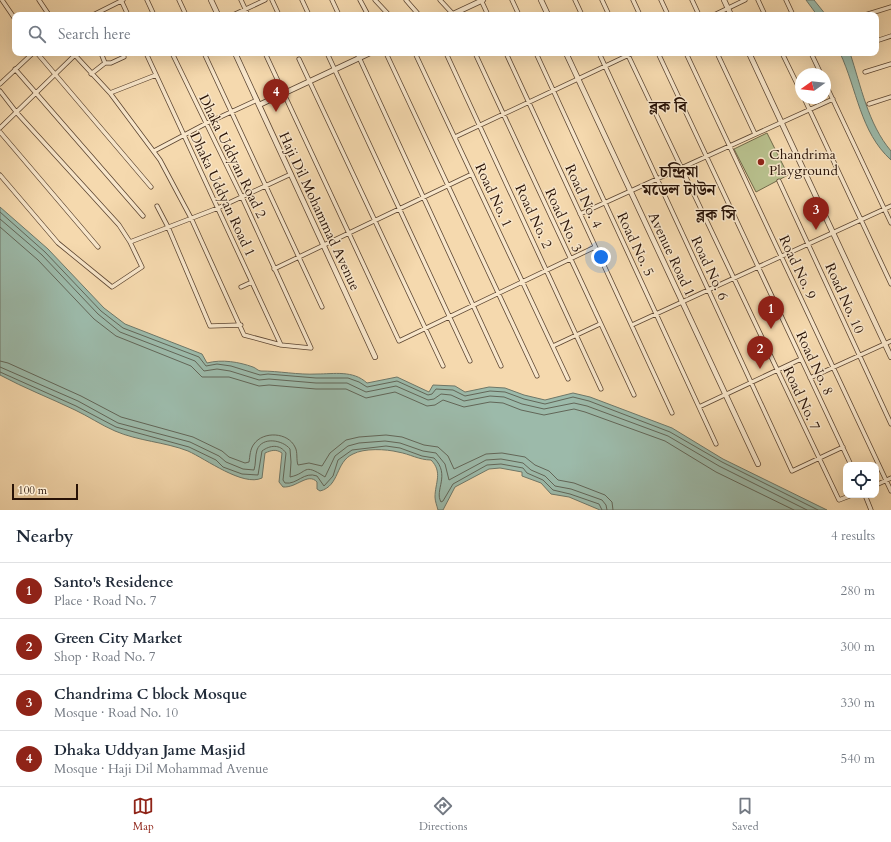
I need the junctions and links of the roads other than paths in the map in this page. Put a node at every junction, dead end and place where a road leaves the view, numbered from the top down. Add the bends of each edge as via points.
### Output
1 (2, 0) edge
2 (39, 0) edge
3 (122, 0) edge
4 (147, 0) edge
5 (179, 0) edge
6 (211, 0) edge
7 (241, 0) edge
8 (265, 0) edge
9 (272, 0) edge
10 (302, 0) edge
11 (332, 0) edge
12 (360, 0) edge
13 (376, 0) edge
14 (406, 0) edge
15 (440, 0) edge
16 (482, 0) edge
17 (512, 0) edge
18 (541, 0) edge
19 (575, 0) edge
20 (602, 0) edge
21 (633, 0) edge
22 (661, 0) edge
23 (692, 0) edge
24 (724, 0) edge
25 (745, 0) edge
26 (758, 0) edge
27 (786, 0) edge
28 (473, 2) edge
29 (891, 7) edge
30 (728, 8) junction
31 (245, 9) junction
32 (47, 12) edge
33 (99, 12) edge
34 (127, 12) edge
35 (153, 12) edge
36 (185, 12) edge
37 (217, 12) edge
38 (239, 12) edge
39 (246, 12) edge
40 (278, 12) edge
41 (308, 12) edge
42 (338, 12) edge
43 (366, 12) edge
44 (386, 12) edge
45 (416, 12) edge
46 (452, 12) edge
47 (457, 12) edge
48 (487, 12) edge
49 (518, 12) edge
50 (547, 12) edge
51 (581, 12) edge
52 (608, 12) edge
53 (639, 12) edge
54 (667, 12) edge
55 (698, 12) edge
56 (720, 12) edge
57 (730, 12) edge
58 (764, 12) edge
59 (792, 12) edge
60 (875, 12) edge
61 (12, 15) edge
62 (891, 36) edge
63 (879, 40) edge
64 (30, 56) edge
65 (40, 56) edge
66 (72, 56) edge
67 (76, 56) edge
68 (102, 56) edge
69 (147, 56) edge
70 (173, 56) edge
71 (205, 56) edge
72 (236, 56) edge
73 (266, 56) edge
74 (328, 56) edge
75 (356, 56) edge
76 (358, 56) edge
77 (387, 56) edge
78 (416, 56) edge
79 (447, 56) edge
80 (476, 56) edge
81 (507, 56) edge
82 (537, 56) edge
83 (567, 56) edge
84 (600, 56) edge
85 (624, 56) edge
86 (629, 56) edge
87 (659, 56) edge
88 (687, 56) edge
89 (718, 56) edge
90 (750, 56) edge
91 (783, 56) edge
92 (812, 56) edge
93 (124, 57) dead end
94 (299, 59) dead end
95 (105, 62) junction
96 (891, 64) edge
97 (605, 66) junction
98 (818, 68) edge
99 (15, 69) junction
100 (335, 69) junction
101 (865, 72) dead end
102 (55, 74) junction
103 (91, 74) junction
104 (156, 75) junction
105 (578, 79) junction
106 (795, 80) edge
107 (309, 81) junction
108 (0, 84) edge
109 (0, 91) edge
110 (554, 91) junction
111 (38, 93) junction
112 (110, 93) junction
113 (284, 93) junction
114 (831, 95) edge
115 (891, 97) edge
116 (833, 99) junction
117 (258, 102) junction
118 (528, 102) junction
119 (806, 104) edge
120 (869, 104) dead end
121 (809, 110) junction
122 (231, 112) junction
123 (17, 113) junction
124 (503, 114) junction
125 (781, 122) junction
126 (205, 124) junction
127 (480, 126) junction
128 (0, 128) edge
129 (0, 132) edge
130 (755, 134) junction
131 (183, 135) junction
132 (455, 137) junction
133 (730, 146) junction
134 (154, 151) junction
135 (706, 157) junction
136 (681, 168) junction
137 (291, 174) junction
138 (472, 174) junction
139 (0, 175) edge
140 (657, 179) junction
141 (779, 181) dead end
142 (265, 185) junction
143 (447, 186) junction
144 (151, 187) dead end
145 (630, 191) junction
146 (242, 197) junction
147 (423, 197) junction
148 (605, 203) junction
149 (157, 206) dead end
150 (891, 206) edge
151 (218, 208) junction
152 (400, 209) junction
153 (884, 209) junction
154 (580, 214) junction
155 (143, 216) dead end
156 (191, 218) junction
157 (861, 220) junction
158 (375, 221) junction
159 (891, 223) edge
160 (168, 227) junction
161 (349, 233) junction
162 (833, 233) junction
163 (130, 242) junction
164 (808, 244) junction
165 (324, 245) junction
166 (98, 246) dead end
167 (595, 247) junction
168 (298, 257) junction
169 (781, 257) junction
170 (570, 259) junction
171 (758, 267) junction
172 (274, 269) junction
173 (547, 270) junction
174 (733, 279) junction
175 (252, 282) junction
176 (523, 282) junction
177 (891, 284) edge
178 (240, 287) dead end
179 (708, 290) junction
180 (498, 293) junction
181 (682, 302) junction
182 (473, 305) junction
183 (322, 307) dead end
184 (656, 314) junction
185 (449, 317) junction
186 (600, 324) junction
187 (241, 325) junction
188 (632, 326) junction
189 (425, 328) junction
190 (576, 335) junction
191 (891, 341) edge
192 (885, 344) junction
193 (281, 345) junction
194 (553, 346) junction
195 (859, 356) junction
196 (375, 357) dead end
197 (891, 357) edge
198 (801, 359) junction
199 (470, 361) dead end
200 (443, 366) dead end
201 (501, 366) dead end
202 (833, 368) junction
203 (777, 371) junction
204 (536, 376) dead end
205 (810, 378) junction
206 (568, 379) dead end
207 (751, 383) junction
208 (601, 389) dead end
209 (634, 395) dead end
210 (726, 395) junction
211 (699, 407) junction
212 (672, 413) dead end
213 (891, 424) edge
214 (716, 444) dead end
215 (843, 447) junction
216 (818, 458) junction
217 (850, 462) edge
218 (758, 464) dead end
219 (891, 478) edge
220 (886, 480) junction
221 (879, 484) edge
222 (891, 491) edge
223 (844, 498) edge
224 (866, 498) edge
225 (872, 510) edge

1 - 61 street
2 - 32 street
3 - 33 street
3 - 34 street
4 - 35 street
5 - 36 street
6 - 37 street
7 - 31 street
8 - 31 street
9 - 40 street
10 - 41 street
11 - 42 street
12 - 43 street
13 - 44 street
14 - 45 street
15 - 46 street
16 - 28 street
16 - 48 street
17 - 49 street
18 - 50 street
19 - 51 street
20 - 52 street
21 - 53 street
22 - 54 street
23 - 55 street
24 - 30 street
25 - 30 street
26 - 58 street
27 - 59 street
28 - 47 street
29 - 60 street
30 - 56 street
30 - 57 street
31 - 38 street
31 - 39 street
62 - 63 street
64 - 99 street
65 - 102 street
66 - 102 street
67 - 103 street
68 - 95 street
69 - 104 street, Dhaka Uddyan Road 1
70 - 126 street, Dhaka Uddyan Road 2
71 - 122 street
72 - 117 street, Haji Dil Mohammad Avenue
73 - 113 street
74 - 100 street
75 - 100 street
76 - 147 street
77 - 143 street
78 - 132 street, Road No. 1
79 - 127 street, Road No. 2
80 - 124 street, Road No. 3
81 - 118 street, Road No. 4
82 - 110 street, Road No. 5
83 - 105 street, Avenue Road 1
84 - 97 street, Road No. 6
85 - 97 street
86 - 136 street, Road No. 7
87 - 135 street, Road No. 8
88 - 133 street, Road No. 9
89 - 130 street
90 - 125 street
91 - 106 street
92 - 98 street
93 - 95 street via 111,63
94 - 107 street
95 - 103 street
96 - 101 street
97 - 105 street
97 - 140 street, Road No. 6
99 - 108 street
99 - 111 street
100 - 107 street
100 - 152 street
102 - 111 street
102 - 144 street
103 - 112 street
104 - 112 street
104 - 131 street, Dhaka Uddyan Road 1
105 - 110 street
105 - 145 street, Avenue Road 1
107 - 113 street
107 - 158 street
109 - 123 street
110 - 118 street
110 - 148 street, Road No. 5
111 - 123 street
111 - 155 street
112 - 134 street
113 - 117 street
113 - 161 street
114 - 116 street
115 - 120 street
116 - 121 street
116 - 153 street
117 - 122 street
117 - 137 street, Haji Dil Mohammad Avenue
118 - 124 street
118 - 154 street, Road No. 4
119 - 121 street
121 - 125 street
121 - 157 street
122 - 126 street
122 - 142 street
123 - 128 street
123 - 163 street via 118,225
124 - 127 street
124 - 170 street, Road No. 3
125 - 130 street
125 - 162 street
126 - 131 street
126 - 146 street, Dhaka Uddyan Road 2
127 - 132 street
127 - 173 street, Road No. 2
129 - 166 street
130 - 133 street
131 - 134 street
131 - 151 street, Dhaka Uddyan Road 1
132 - 138 street, Road No. 1
133 - 135 street
133 - 169 street, Road No. 9
134 - 156 street
135 - 136 street
135 - 171 street, Road No. 8
136 - 140 street
136 - 174 street, Road No. 7
137 - 142 street
137 - 165 street, Haji Dil Mohammad Avenue
138 - 143 street
138 - 176 street, Road No. 1
139 - 163 street via 58,243 112,287 142,267
140 - 145 street
140 - 179 street, Road No. 6
141 - 164 street, Road No. 10
142 - 146 street
142 - 168 street
143 - 147 street
143 - 180 street
145 - 148 street
145 - 181 street, Avenue Road 1
146 - 151 street
146 - 172 street, Dhaka Uddyan Road 2
147 - 152 street
147 - 182 street
148 - 154 street
148 - 184 street, Road No. 5
149 - 160 street
150 - 153 street
151 - 156 street
151 - 175 street, Dhaka Uddyan Road 1
152 - 158 street
152 - 185 street
153 - 157 street
153 - 159 street
154 - 167 street, Road No. 4
156 - 160 street
156 - 187 street
157 - 162 street
157 - 177 street
158 - 161 street
158 - 189 street
160 - 163 street
160 - 187 street via 210,326
161 - 165 street
161 - 189 street via 399,340
162 - 164 street
162 - 192 street
164 - 169 street
164 - 195 street, Road No. 10
165 - 168 street
165 - 196 street, Haji Dil Mohammad Avenue
167 - 170 street
167 - 188 street, Road No. 4
168 - 172 street
168 - 183 street
169 - 171 street
169 - 202 street, Road No. 9
170 - 173 street
170 - 186 street, Road No. 3
171 - 174 street
171 - 198 street, Road No. 8
172 - 193 street, Dhaka Uddyan Road 2 via 311,348
173 - 176 street
173 - 190 street, Road No. 2
174 - 179 street
174 - 203 street, Road No. 7
175 - 178 street
175 - 193 street, Dhaka Uddyan Road 1
176 - 180 street
176 - 194 street, Road No. 1
179 - 181 street
179 - 207 street, Road No. 6
180 - 182 street
180 - 204 street
181 - 184 street
181 - 210 street, Avenue Road 1
182 - 185 street
182 - 201 street
184 - 188 street
184 - 211 street, Road No. 5
185 - 189 street
185 - 199 street
186 - 190 street
186 - 209 street, Road No. 3
187 - 193 street via 244,335
188 - 212 street, Road No. 4
189 - 200 street
190 - 194 street
190 - 208 street, Road No. 2
191 - 192 street
192 - 195 street
192 - 197 street
194 - 206 street, Road No. 1
195 - 202 street
195 - 213 street, Road No. 10
198 - 203 street
198 - 205 street, Road No. 8
202 - 205 street
202 - 220 street, Road No. 9
203 - 207 street
203 - 216 street, Road No. 7
205 - 215 street, Road No. 8
207 - 210 street
207 - 216 street, Road No. 6 via 792,470
210 - 211 street
210 - 218 street, Avenue Road 1
211 - 214 street, Road No. 5
215 - 216 street
215 - 217 street, Road No. 8
216 - 223 street, Road No. 7 via 839,500
219 - 220 street
220 - 221 street
220 - 222 street, Road No. 9
224 - 225 street

